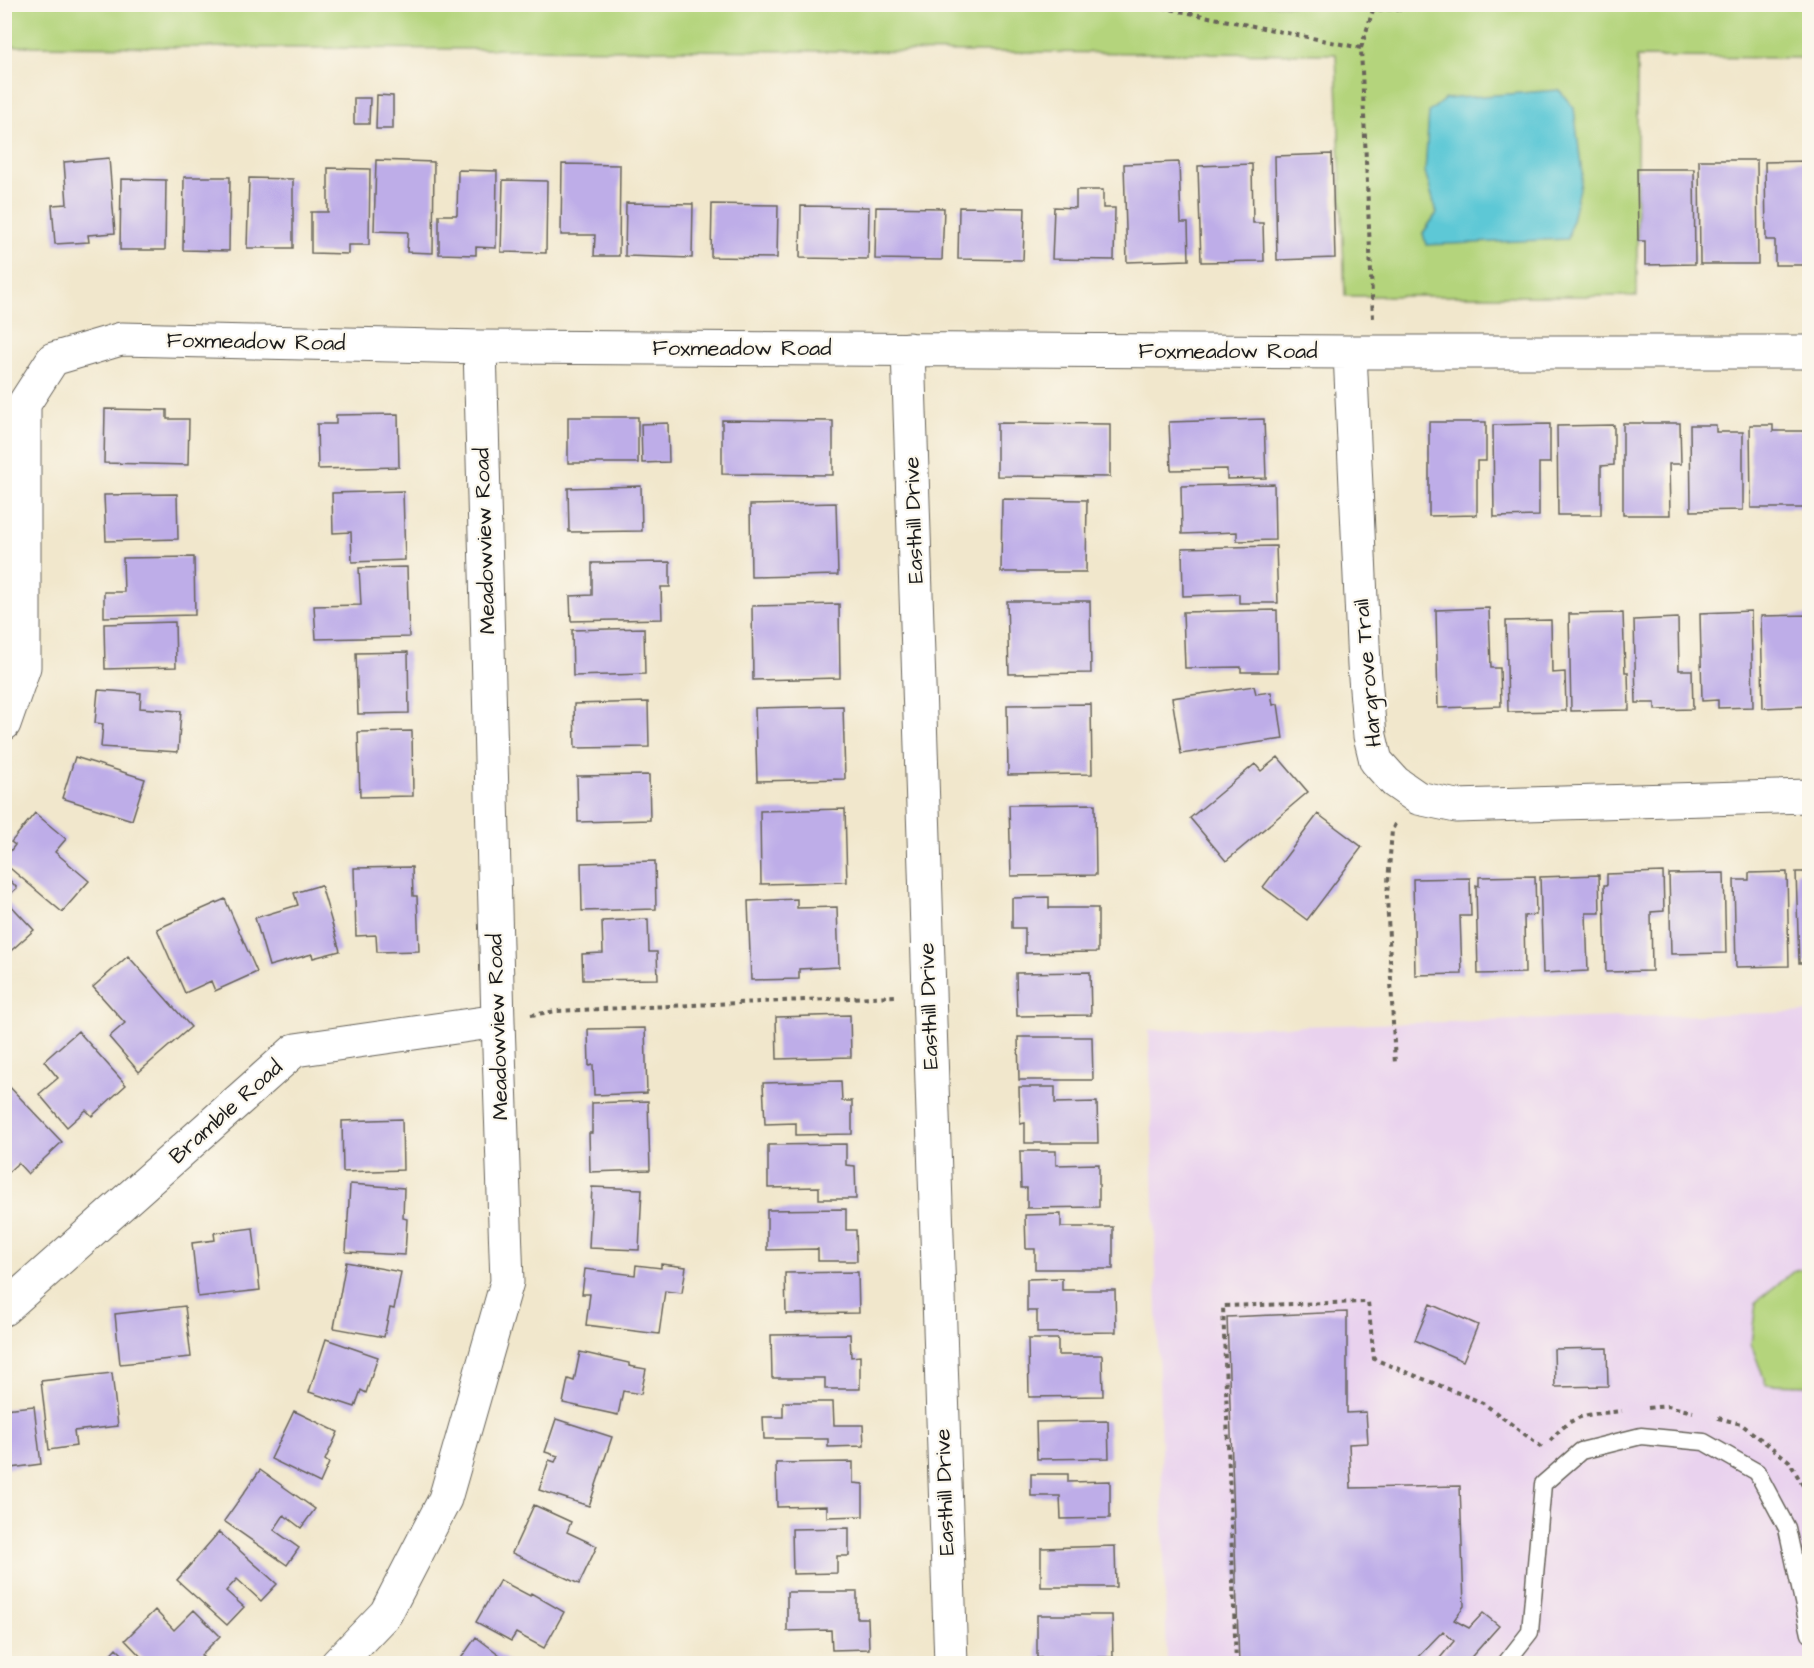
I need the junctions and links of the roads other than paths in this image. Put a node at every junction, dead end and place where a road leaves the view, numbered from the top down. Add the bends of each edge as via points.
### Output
1 (480, 347) junction
2 (908, 349) junction
3 (1350, 352) junction
4 (1809, 352) edge
5 (4, 724) edge
6 (1809, 796) edge
7 (498, 1021) junction
8 (4, 1309) edge
9 (1809, 1634) edge
10 (337, 1664) edge
11 (951, 1664) edge
12 (1505, 1664) edge

1 - 2 street, Foxmeadow Road
1 - 5 street, Foxmeadow Road via 121,339 53,359 24,404 24,667
1 - 7 street, Meadowview Road
2 - 3 street, Foxmeadow Road
2 - 11 street, Easthill Drive
3 - 4 street, Foxmeadow Road
3 - 6 street, Hargrove Trail via 1370,736 1376,761 1395,782 1418,798 1456,806
7 - 8 street, Bramble Road via 295,1050
7 - 10 street, Meadowview Road via 507,1282 445,1499 386,1614
9 - 12 lane via 1787,1528 1757,1472 1704,1442 1641,1436 1581,1451 1543,1484 1530,1632

